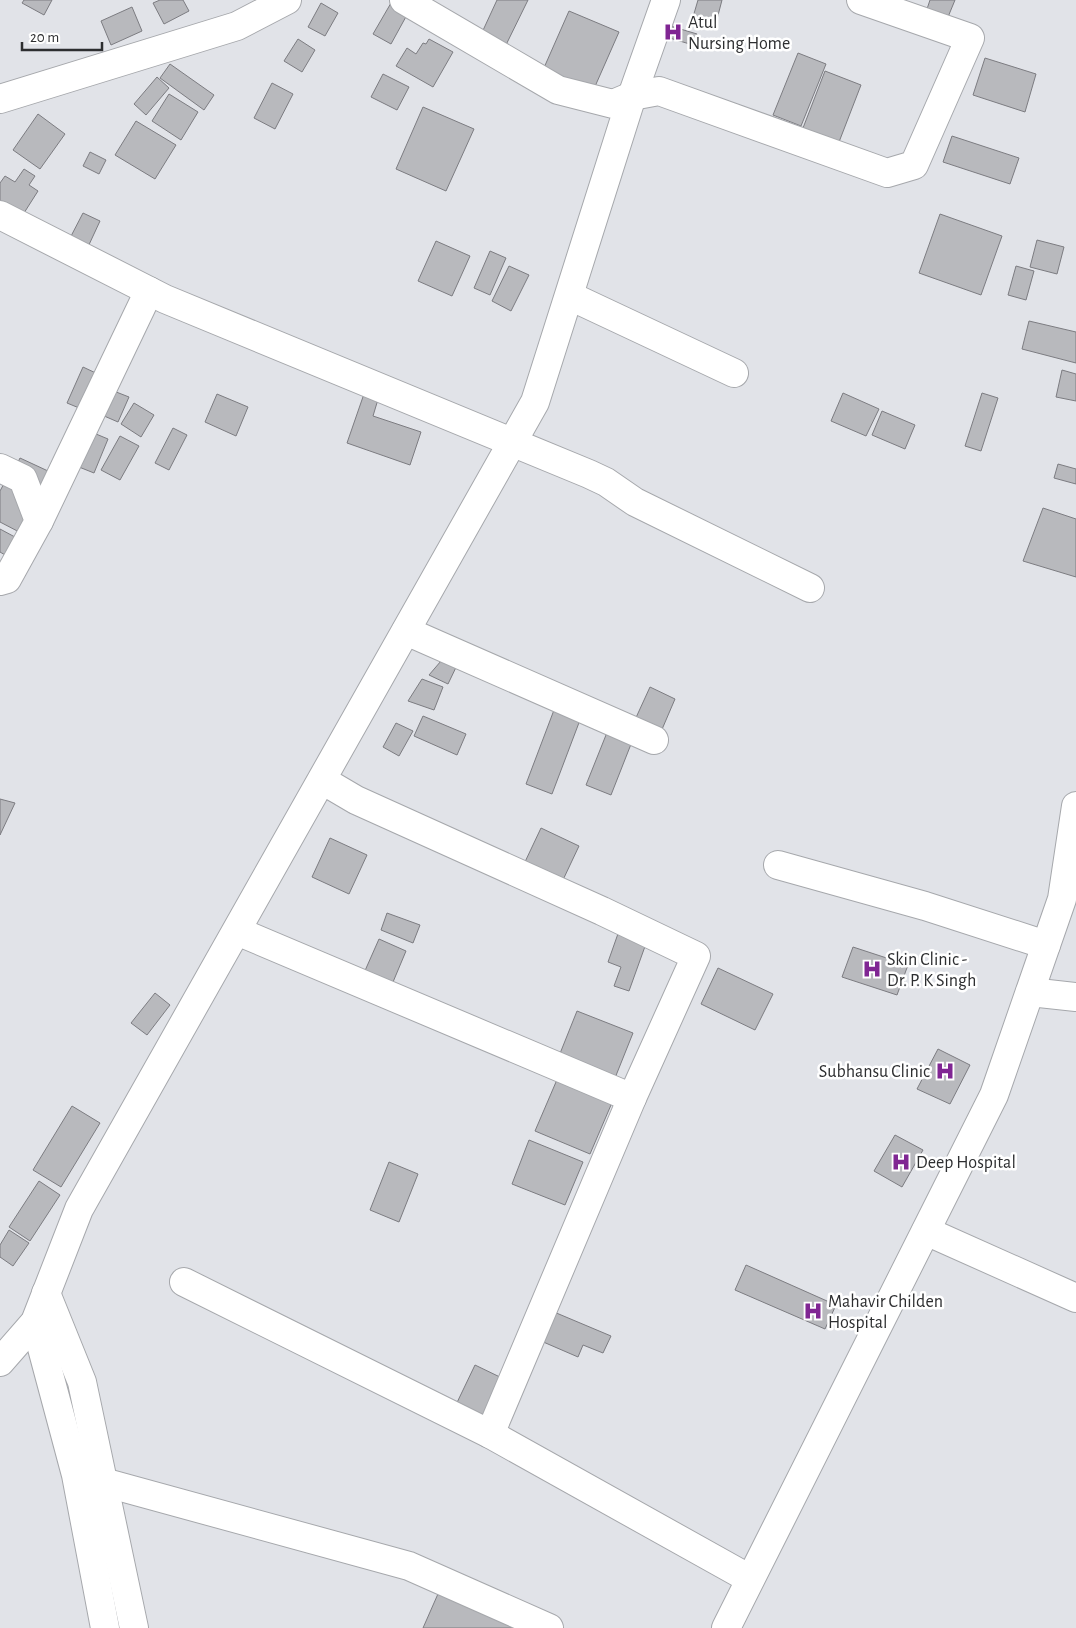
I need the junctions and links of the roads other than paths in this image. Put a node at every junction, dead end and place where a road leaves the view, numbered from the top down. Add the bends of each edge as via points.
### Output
1 (286, 0) edge
2 (404, 0) edge
3 (666, 0) edge
4 (861, 0) edge
5 (632, 96) junction
6 (0, 99) edge
7 (0, 215) edge
8 (149, 291) junction
9 (570, 296) junction
10 (734, 373) dead end
11 (512, 442) junction
12 (0, 468) edge
13 (39, 521) junction
14 (2, 583) edge
15 (810, 588) dead end
16 (406, 631) junction
17 (654, 740) dead end
18 (322, 780) junction
19 (1076, 806) edge
20 (778, 865) dead end
21 (237, 931) junction
22 (1046, 945) junction
23 (1030, 992) junction
24 (1076, 998) edge
25 (632, 1098) junction
26 (926, 1231) junction
27 (184, 1282) dead end
28 (46, 1293) junction
29 (1076, 1298) edge
30 (35, 1322) junction
31 (0, 1362) edge
32 (490, 1434) junction
33 (76, 1475) junction
34 (104, 1482) junction
35 (750, 1578) junction
36 (105, 1628) edge
37 (134, 1628) edge
38 (549, 1628) edge
39 (726, 1628) edge

1 - 6 street via 236,26
2 - 5 street via 558,90 613,104
3 - 5 street
4 - 5 street via 970,38 914,165 886,173 659,91
5 - 9 street
7 - 8 street
8 - 11 street
8 - 13 street
9 - 10 street
9 - 11 street via 536,402
11 - 15 street via 606,482 635,502
11 - 16 street
12 - 13 street via 23,479
13 - 14 street
16 - 17 street
16 - 18 street
18 - 21 street
18 - 25 street via 356,800 696,956
19 - 22 street via 1062,899
20 - 22 street via 925,906
21 - 25 street
21 - 28 street via 80,1209
22 - 23 street
23 - 24 street
23 - 26 street via 994,1095
25 - 32 street
26 - 29 street
26 - 35 street
27 - 32 street
28 - 30 street
28 - 34 street via 82,1382
30 - 31 street
30 - 33 street
32 - 35 street
33 - 34 street
33 - 36 street
34 - 37 street
34 - 38 street via 409,1566
35 - 39 street

